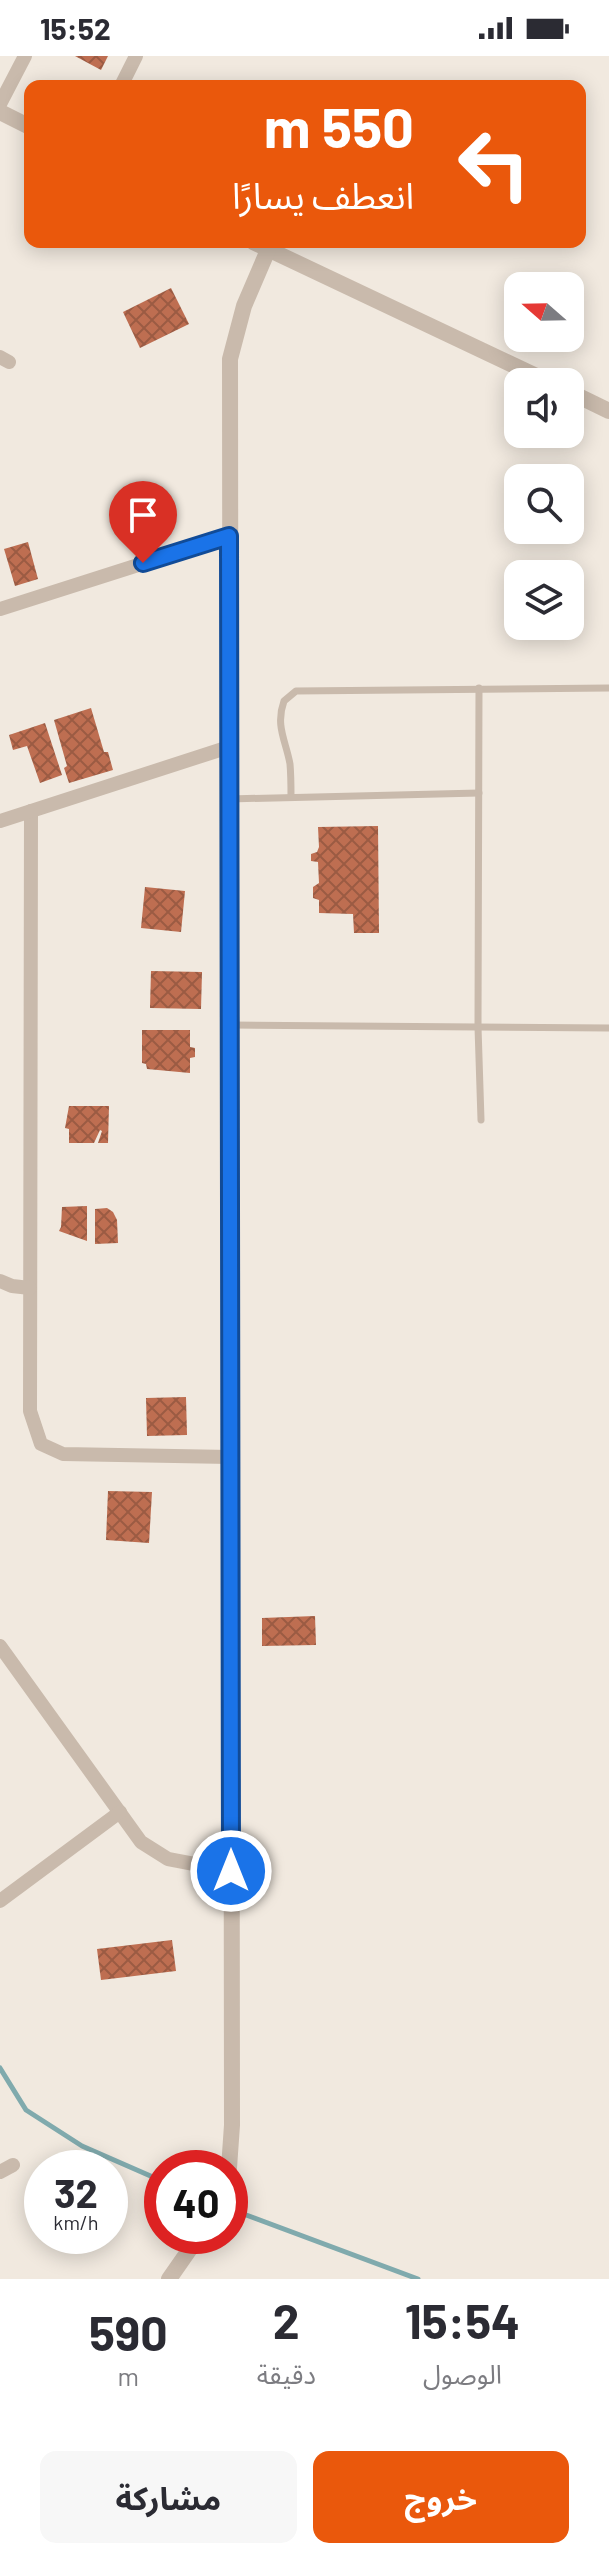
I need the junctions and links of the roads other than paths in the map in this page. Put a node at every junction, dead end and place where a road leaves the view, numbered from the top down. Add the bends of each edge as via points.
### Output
1 (25, 56) edge
2 (136, 56) edge
3 (124, 80) edge
4 (2, 93) edge
5 (0, 112) edge
6 (24, 124) edge
7 (260, 248) edge
8 (265, 248) edge
9 (519, 368) edge
10 (584, 399) edge
11 (609, 411) edge
12 (229, 536) junction
13 (0, 609) edge
14 (479, 688) junction
15 (609, 688) edge
16 (229, 747) junction
17 (479, 793) junction
18 (291, 797) junction
19 (229, 799) junction
20 (31, 811) junction
21 (0, 821) edge
22 (230, 1025) junction
23 (478, 1027) junction
24 (609, 1028) edge
25 (481, 1120) dead end
26 (0, 1281) edge
27 (30, 1288) junction
28 (230, 1457) junction
29 (0, 1646) edge
30 (120, 1812) junction
31 (231, 1871) junction
32 (0, 1901) edge
33 (230, 2150) edge
34 (186, 2254) edge
35 (169, 2279) edge

1 - 4 street
2 - 3 street
5 - 6 street
7 - 12 street via 230,359
8 - 9 street
10 - 11 street
12 - 13 street
12 - 16 street
14 - 15 lane
14 - 17 lane
14 - 18 lane via 289,695 281,716
16 - 19 street
16 - 20 street
17 - 18 lane
17 - 23 lane
18 - 19 lane
19 - 22 street
20 - 21 street
20 - 27 street
22 - 23 lane
22 - 28 street
23 - 24 lane
23 - 25 lane
26 - 27 street
27 - 28 street via 30,1411 41,1444 83,1456
28 - 31 street
29 - 30 street
30 - 31 street via 141,1842 168,1859
30 - 32 street
31 - 33 street
34 - 35 street

